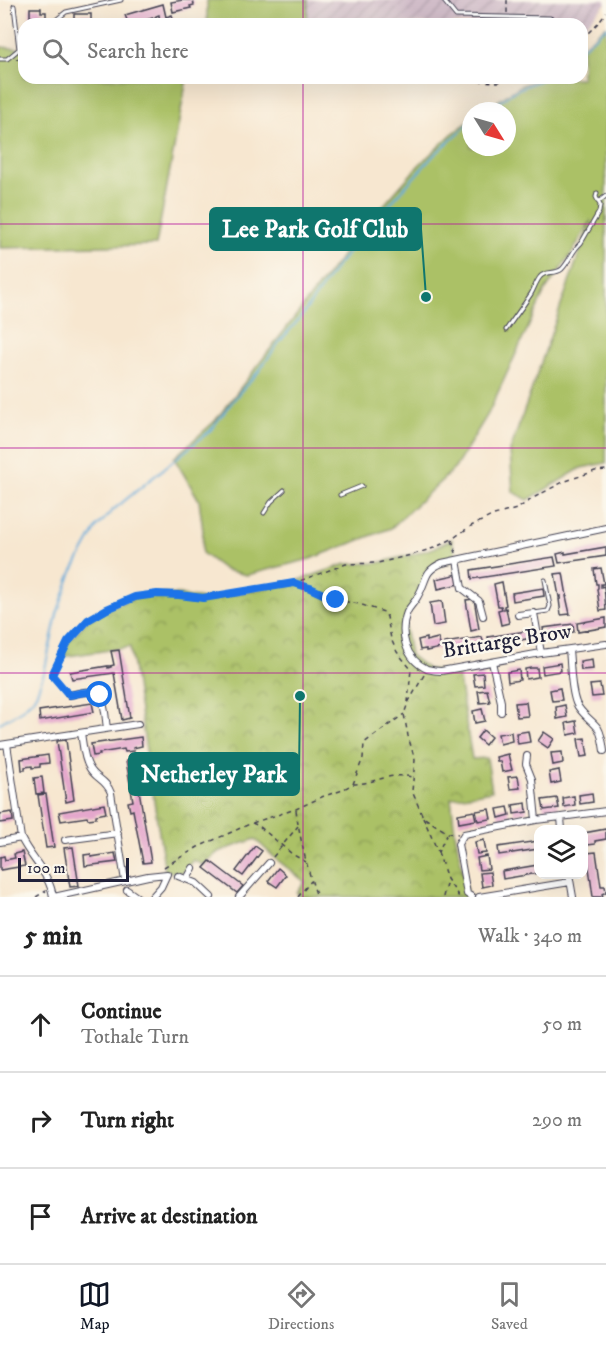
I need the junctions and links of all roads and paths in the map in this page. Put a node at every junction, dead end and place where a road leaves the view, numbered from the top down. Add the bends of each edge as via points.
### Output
1 (121, 0) edge
2 (443, 0) edge
3 (507, 0) edge
4 (14, 6) dead end
5 (606, 12) edge
6 (507, 17) junction
7 (58, 18) edge
8 (550, 18) edge
9 (588, 33) edge
10 (18, 40) edge
11 (18, 50) edge
12 (0, 59) edge
13 (597, 193) dead end
14 (606, 196) edge
15 (598, 202) junction
16 (506, 330) dead end
17 (606, 470) edge
18 (362, 486) dead end
19 (284, 490) dead end
20 (340, 495) dead end
21 (264, 513) dead end
22 (606, 528) edge
23 (452, 539) junction
24 (457, 560) junction
25 (545, 580) dead end
26 (294, 583) junction
27 (534, 613) junction
28 (518, 615) dead end
29 (483, 616) dead end
30 (606, 644) edge
31 (569, 650) junction
32 (541, 653) junction
33 (492, 662) junction
34 (428, 669) junction
35 (69, 695) joint
36 (408, 703) junction
37 (501, 712) dead end
38 (404, 714) junction
39 (138, 724) dead end
40 (107, 728) junction
41 (81, 732) junction
42 (3, 745) edge
43 (604, 751) dead end
44 (527, 756) dead end
45 (413, 777) junction
46 (353, 784) junction
47 (296, 809) junction
48 (606, 811) edge
49 (423, 817) junction
50 (561, 818) junction
51 (536, 820) junction
52 (252, 823) junction
53 (298, 825) junction
54 (562, 825) edge
55 (79, 830) dead end
56 (118, 833) junction
57 (448, 833) junction
58 (464, 834) junction
59 (21, 838) junction
60 (81, 838) junction
61 (65, 840) dead end
62 (0, 842) edge
63 (283, 846) junction
64 (438, 852) junction
65 (269, 862) joint
66 (307, 863) junction
67 (193, 868) dead end
68 (148, 876) junction
69 (178, 876) dead end
70 (187, 879) junction
71 (447, 879) junction
72 (564, 879) edge
73 (569, 879) edge
74 (311, 880) junction
75 (126, 881) junction
76 (52, 888) junction
77 (127, 890) dead end
78 (36, 897) edge
79 (53, 897) edge
80 (137, 897) edge
81 (152, 897) edge
82 (211, 897) edge
83 (239, 897) edge
84 (298, 897) edge
85 (317, 897) edge
86 (443, 897) edge
87 (459, 897) edge
88 (472, 897) edge
89 (479, 897) edge
90 (573, 897) edge

1 - 7 lane via 66,12
2 - 6 lane via 456,15
3 - 6 path
4 - 10 lane
5 - 9 path
6 - 8 lane
11 - 12 lane via 7,59
13 - 15 lane
14 - 15 lane
15 - 16 lane via 598,214 568,262 557,273 542,275
17 - 23 path via 563,482 517,509 494,515
18 - 20 lane
19 - 21 lane
22 - 24 street
23 - 24 path
23 - 26 path via 411,555 378,563 346,564
24 - 29 street via 462,588 479,601
24 - 34 street, Brittarge Brow via 432,568 404,621 406,646 416,662
25 - 27 lane via 550,606 548,611
26 - 35 path via 203,598 157,594 135,597 107,609 88,620 68,642 52,675
26 - 36 path via 336,600 384,612 397,652 411,669
27 - 28 street
27 - 32 street
30 - 31 street, Brittarge Brow
31 - 32 street, Brittarge Brow
31 - 43 street via 577,704 597,728
32 - 33 street, Brittarge Brow
33 - 34 street, Brittarge Brow via 441,671
33 - 37 street
34 - 36 path
35 - 40 street via 102,693
36 - 38 path
38 - 45 path via 415,760
38 - 46 path via 364,743
39 - 40 street
40 - 41 street
41 - 42 street
41 - 56 street via 88,767 108,785 111,793
42 - 59 street
44 - 51 street
45 - 46 path via 399,774
45 - 49 path via 412,791
46 - 47 path
47 - 52 path
47 - 53 path
48 - 50 street
49 - 57 path
49 - 64 path
50 - 51 street
50 - 54 street
51 - 58 street
52 - 63 path
52 - 68 path
53 - 63 path
53 - 66 path
55 - 60 street
56 - 60 street
56 - 75 street
57 - 58 path
57 - 64 path
58 - 88 street via 458,844 467,894
59 - 62 street
59 - 76 street
60 - 61 street
63 - 65 path
63 - 66 path
64 - 71 path
65 - 83 street
66 - 74 path
67 - 70 street
68 - 75 street
68 - 81 street via 167,874
69 - 70 street
70 - 82 street
71 - 86 path
71 - 87 path
72 - 89 street
73 - 90 street
74 - 84 path
74 - 85 path
75 - 79 street
76 - 78 path
76 - 79 street
77 - 80 street

